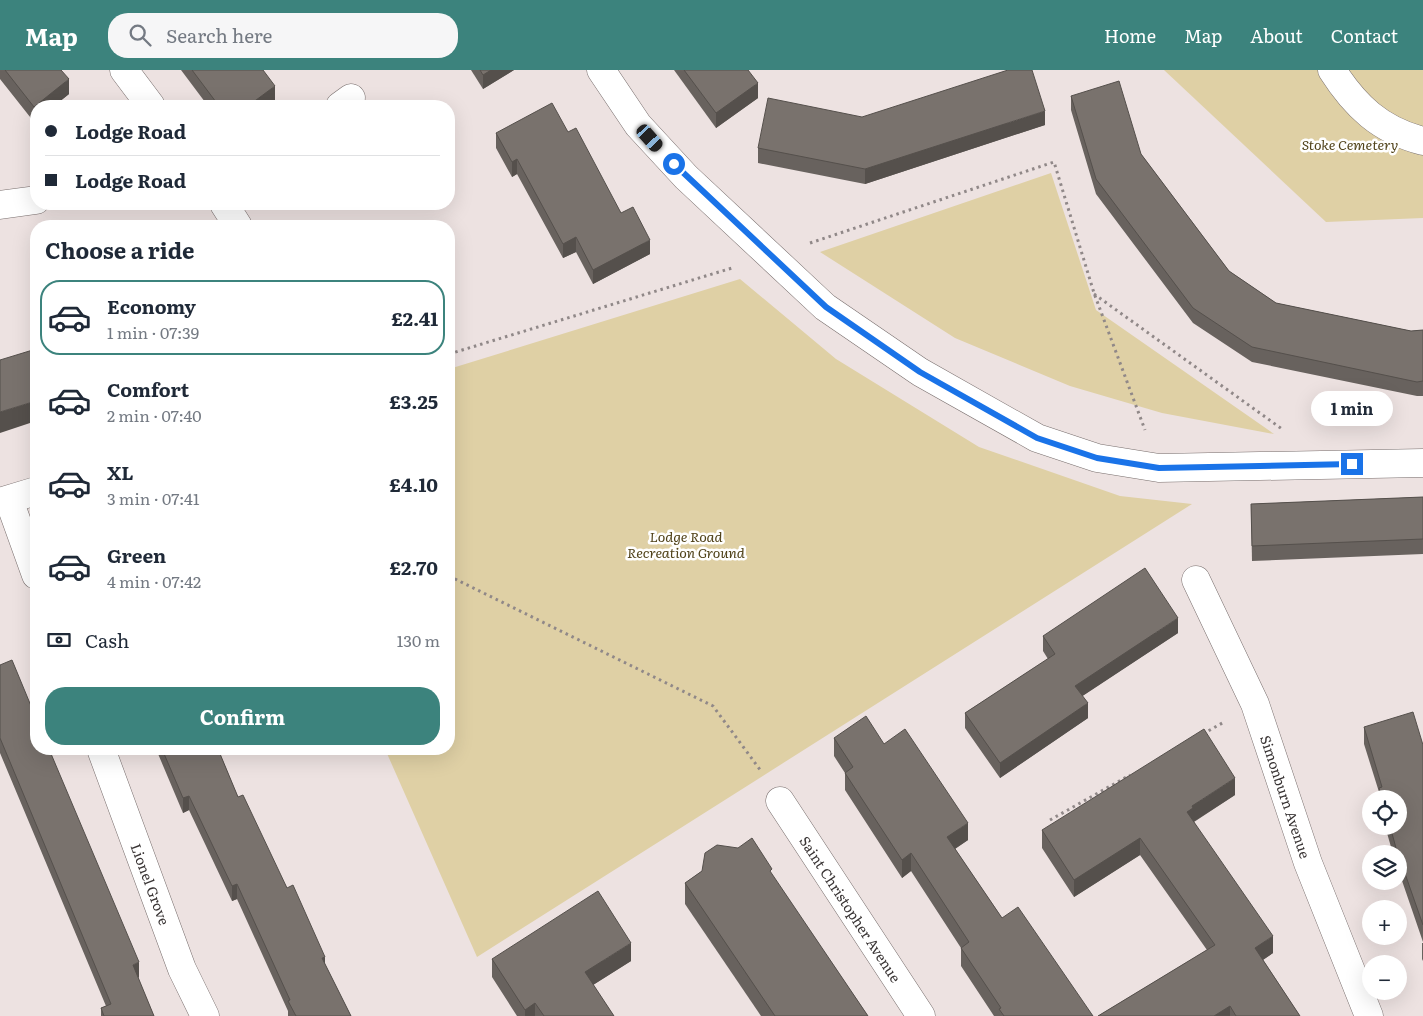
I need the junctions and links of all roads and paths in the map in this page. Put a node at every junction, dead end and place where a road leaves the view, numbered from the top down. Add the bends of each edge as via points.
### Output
1 (124, 70) edge
2 (600, 70) edge
3 (1332, 70) edge
4 (146, 100) edge
5 (1423, 141) edge
6 (30, 201) edge
7 (0, 205) edge
8 (771, 256) junction
9 (1094, 293) junction
10 (455, 352) edge
11 (1423, 463) edge
12 (1316, 464) junction
13 (1159, 468) junction
14 (30, 493) edge
15 (4, 501) edge
16 (30, 561) edge
17 (455, 579) edge
18 (1196, 580) dead end
19 (1254, 704) junction
20 (1195, 738) edge
21 (103, 755) edge
22 (1135, 772) edge
23 (780, 801) joint
24 (1050, 820) dead end
25 (205, 1016) edge
26 (921, 1016) edge
27 (1369, 1016) edge

1 - 4 street
2 - 8 street via 638,125 686,177
3 - 5 street via 1350,97 1375,119 1409,138
6 - 7 street
8 - 9 path via 1054,162
8 - 10 path
8 - 13 street via 826,307 920,372 1037,438 1097,458
9 - 12 path via 1282,429
9 - 13 path
11 - 12 street
12 - 13 street
14 - 15 street
15 - 16 street
17 - 23 path via 713,706
18 - 19 street, Simonburn Avenue
19 - 20 path
19 - 27 street, Simonburn Avenue via 1308,863
21 - 25 street, Lionel Grove via 182,969
22 - 24 path
23 - 26 street, Saint Christopher Avenue

